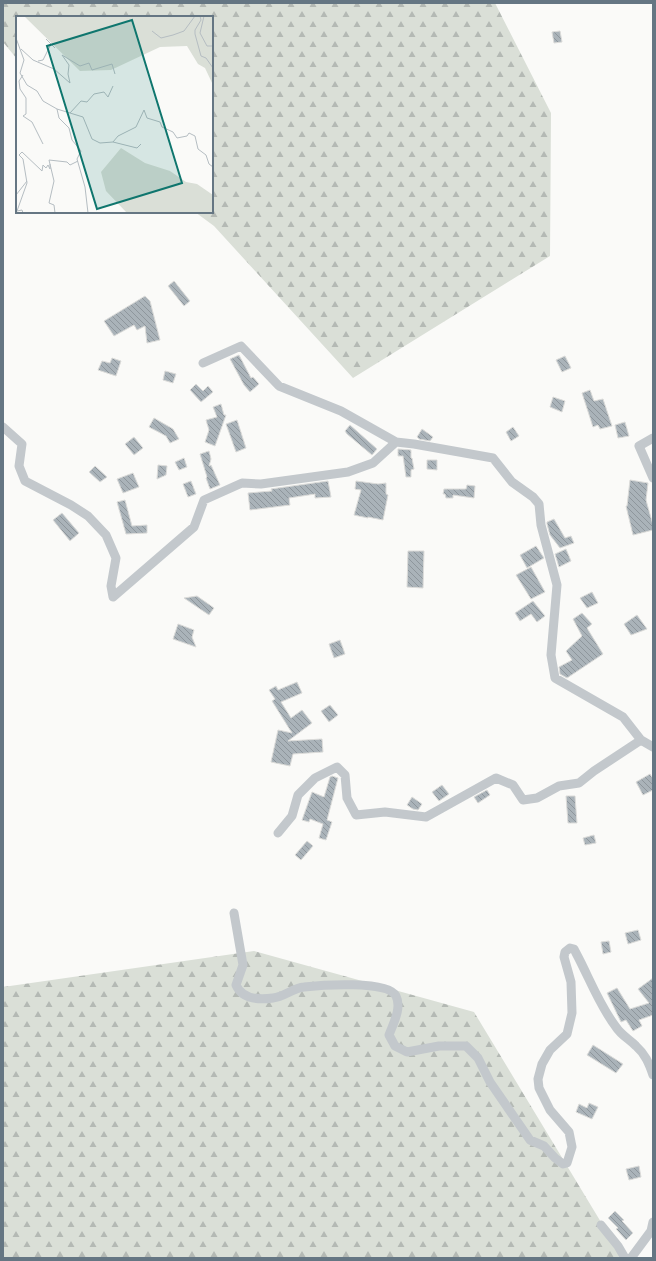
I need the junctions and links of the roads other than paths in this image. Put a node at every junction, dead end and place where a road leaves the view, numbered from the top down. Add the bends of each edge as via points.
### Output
1 (203, 363) dead end
2 (3, 427) edge
3 (653, 438) edge
4 (396, 442) junction
5 (653, 478) edge
6 (641, 740) junction
7 (653, 747) edge
8 (278, 833) dead end
9 (234, 913) dead end
10 (653, 1075) edge
11 (653, 1222) edge
12 (601, 1225) dead end
13 (625, 1258) edge
14 (631, 1258) edge

1 - 4 street via 241,346 280,386 341,411
2 - 4 street via 22,444 19,466 25,481 71,504 88,516 106,535 116,558 111,586 113,597 194,527 204,500 242,483 261,484 348,472 373,463
3 - 5 street via 640,446
4 - 6 street via 493,458 512,482 539,504 541,525 557,585 551,655 555,678 623,717
6 - 7 street
6 - 8 street via 579,783 559,786 537,798 523,800 513,785 496,778 426,816 385,812 356,815 347,798 345,775 337,767 315,778 298,795 292,816
9 - 10 street via 243,965 236,985 238,991 248,998 273,998 303,987 368,985 392,991 397,997 398,1004 389,1035 395,1046 407,1052 439,1046 466,1046 478,1058 490,1082 530,1140 544,1146 563,1164 567,1163 572,1147 569,1132 550,1110 539,1088 538,1079 542,1064 550,1050 567,1034 572,1013 571,982 564,957 570,948 574,949 616,1028 642,1052
11 - 14 street via 651,1231
12 - 13 street

